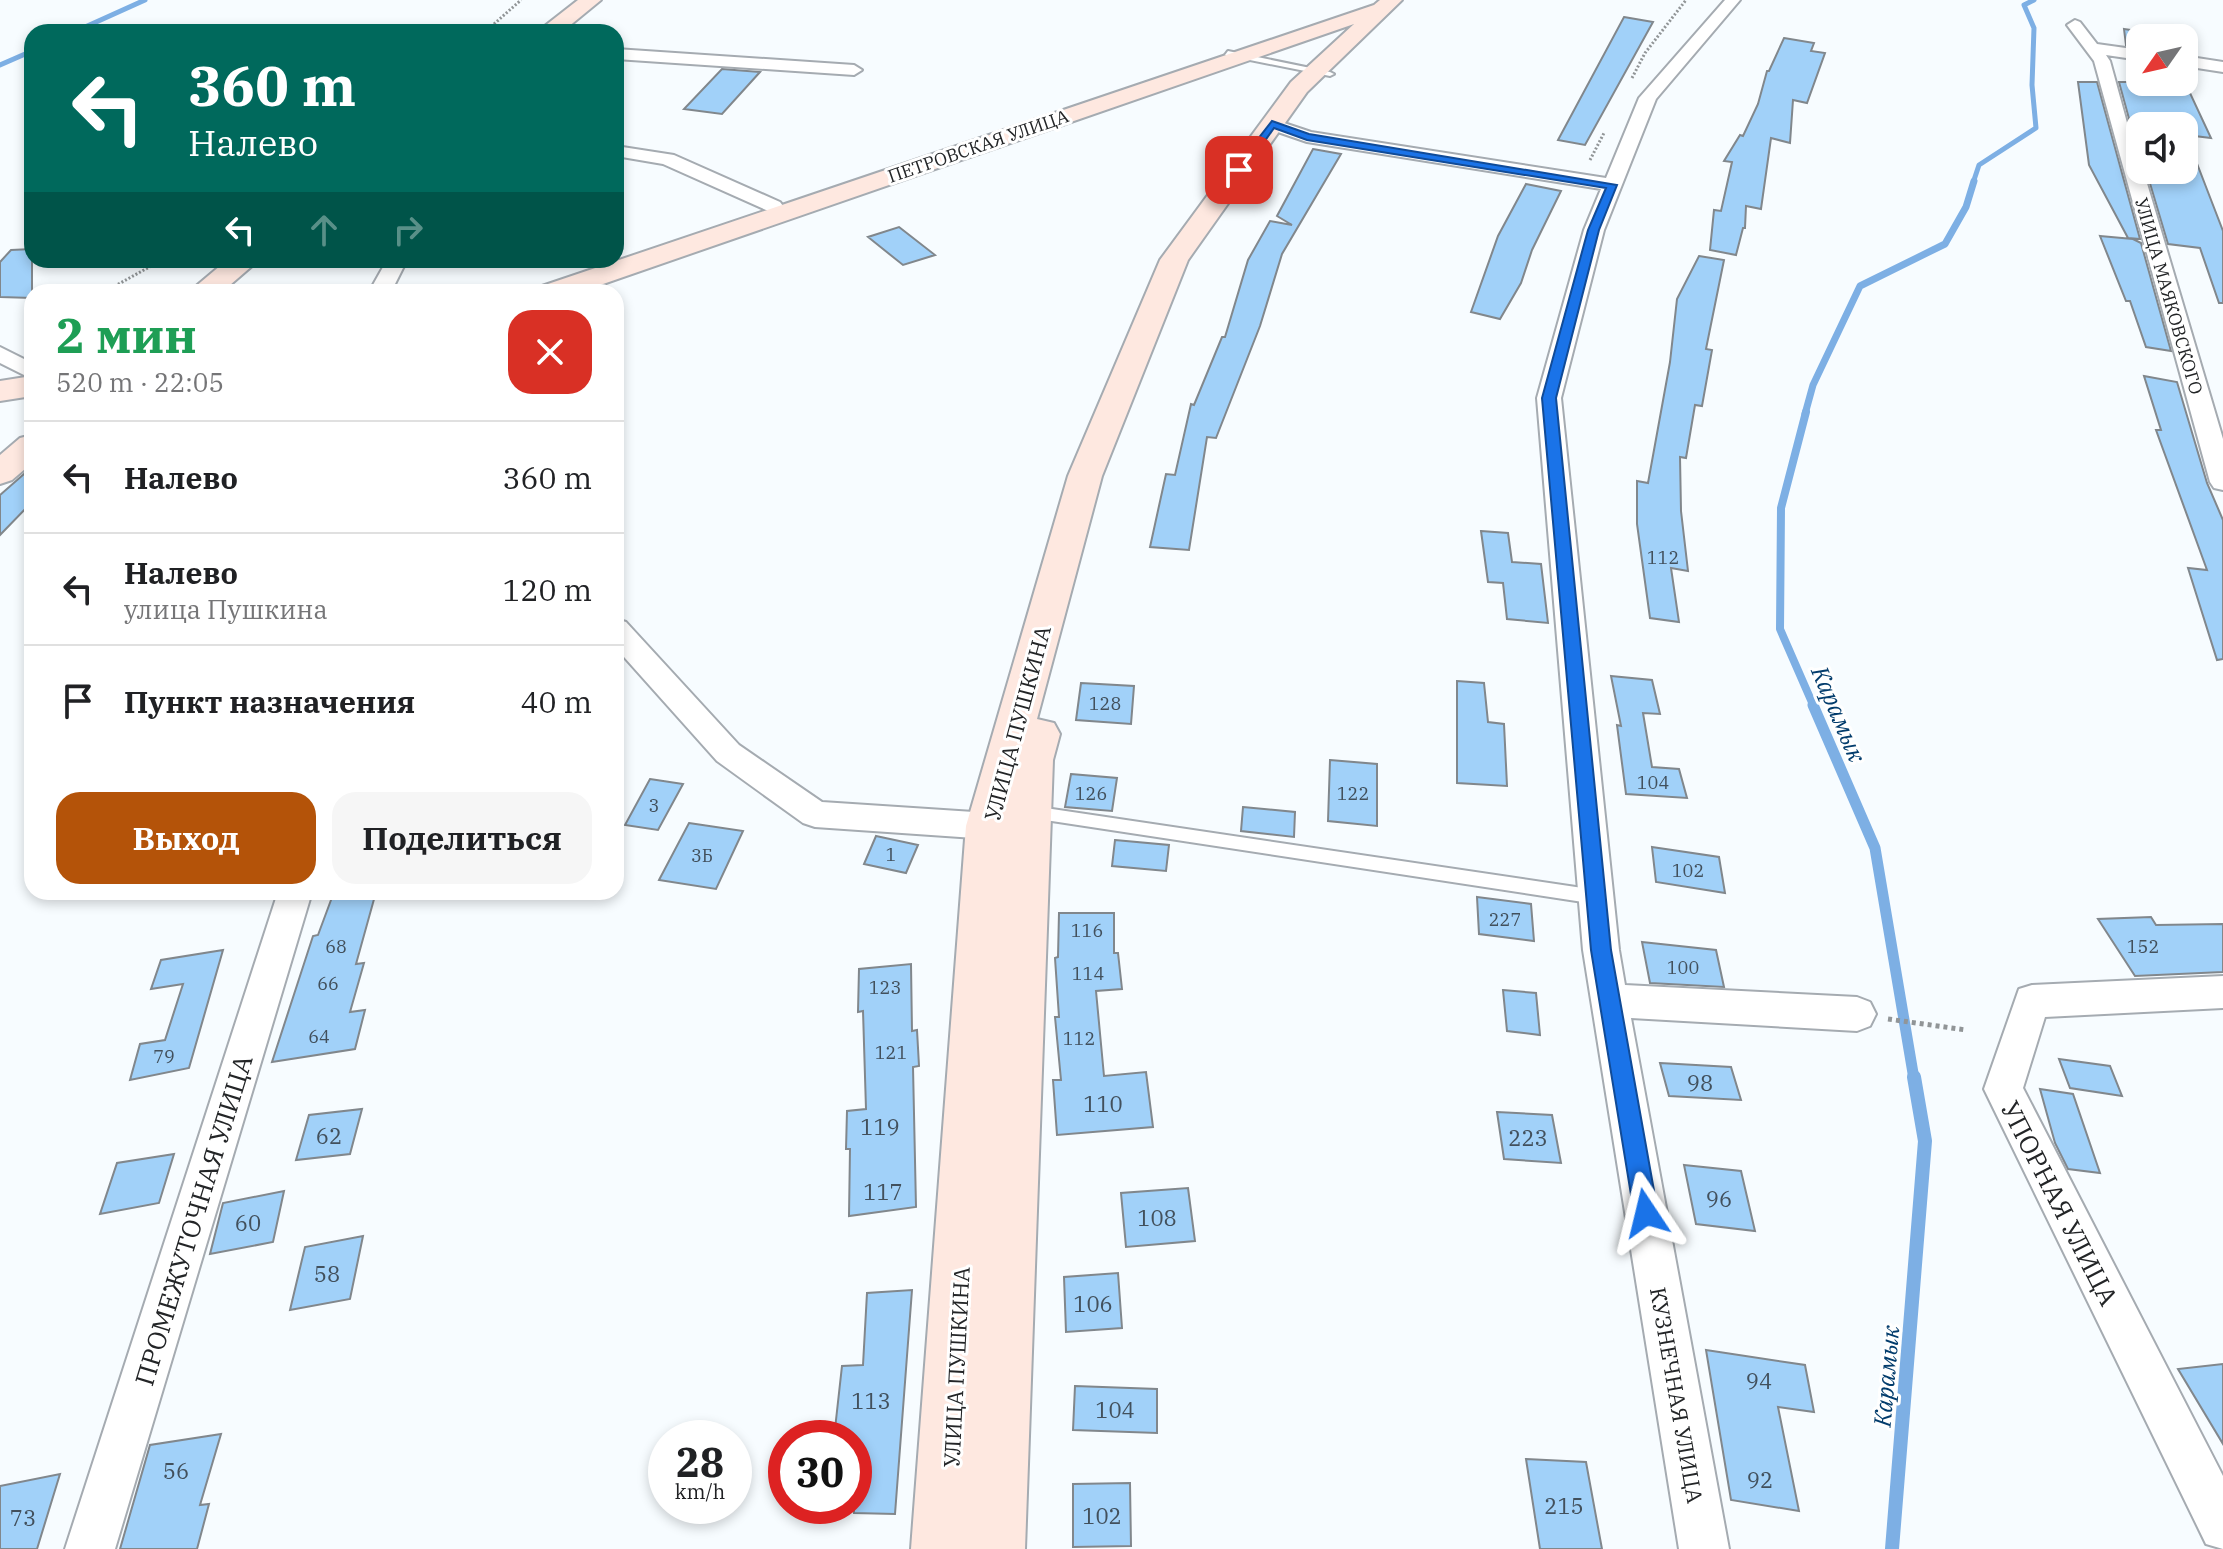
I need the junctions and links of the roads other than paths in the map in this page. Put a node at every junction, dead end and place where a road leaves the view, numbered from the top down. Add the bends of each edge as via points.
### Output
1 (591, 0) edge
2 (1733, 0) edge
3 (1394, 1) edge
4 (559, 24) edge
5 (2075, 25) dead end
6 (2092, 48) junction
7 (2126, 53) edge
8 (624, 55) edge
9 (1242, 60) junction
10 (2198, 63) edge
11 (2223, 67) edge
12 (854, 70) dead end
13 (1323, 72) junction
14 (1279, 127) junction
15 (624, 152) edge
16 (1612, 185) junction
17 (773, 206) junction
18 (624, 257) edge
19 (624, 263) edge
20 (235, 268) edge
21 (595, 268) edge
22 (609, 268) edge
23 (214, 284) edge
24 (556, 284) edge
25 (560, 284) edge
26 (0, 354) edge
27 (24, 368) edge
28 (24, 387) edge
29 (0, 391) edge
30 (24, 398) edge
31 (0, 402) edge
32 (24, 452) edge
33 (0, 473) edge
34 (2223, 482) edge
35 (624, 638) edge
36 (1028, 811) junction
37 (989, 826) junction
38 (1596, 897) junction
39 (293, 900) edge
40 (2223, 992) edge
41 (1609, 1000) junction
42 (1857, 1014) road end
43 (2223, 1527) edge
44 (90, 1549) edge
45 (945, 1549) edge
46 (991, 1549) edge
47 (1704, 1549) edge

1 - 4 street
2 - 16 street, КУЗНЕЧНАЯ УЛИЦА via 1648,98
3 - 9 street, ПЕТРОВСКАЯ УЛИЦА
3 - 13 street, УЛИЦА ПУШКИНА
5 - 6 street, УЛИЦА МАЯКОВСКОГО
6 - 7 street
6 - 34 street, УЛИЦА МАЯКОВСКОГО via 2102,61
8 - 12 street
9 - 13 lane
9 - 17 street
9 - 19 street, ПЕТРОВСКАЯ УЛИЦА
10 - 11 street
13 - 14 street, УЛИЦА ПУШКИНА
14 - 16 street via 1307,137
14 - 36 street, УЛИЦА ПУШКИНА via 1196,264 1115,476 1031,760
14 - 37 street, УЛИЦА ПУШКИНА via 1174,260 1091,462
15 - 17 street via 667,159
16 - 38 street, КУЗНЕЧНАЯ УЛИЦА via 1594,230 1549,398
17 - 18 street
20 - 23 street
21 - 24 street
22 - 25 street, ПЕТРОВСКАЯ УЛИЦА
26 - 27 street
28 - 29 street
30 - 31 street
32 - 33 street
35 - 37 street via 728,753 815,814
36 - 37 lane
36 - 38 lane
36 - 46 street, УЛИЦА ПУШКИНА
37 - 45 street, УЛИЦА ПУШКИНА
38 - 41 street, КУЗНЕЧНАЯ УЛИЦА
39 - 44 street, ПРОМЕЖУТОЧНАЯ УЛИЦА
40 - 43 street, УПОРНАЯ УЛИЦА via 2032,1001 2003,1089
41 - 42 street
41 - 47 street, КУЗНЕЧНАЯ УЛИЦА

